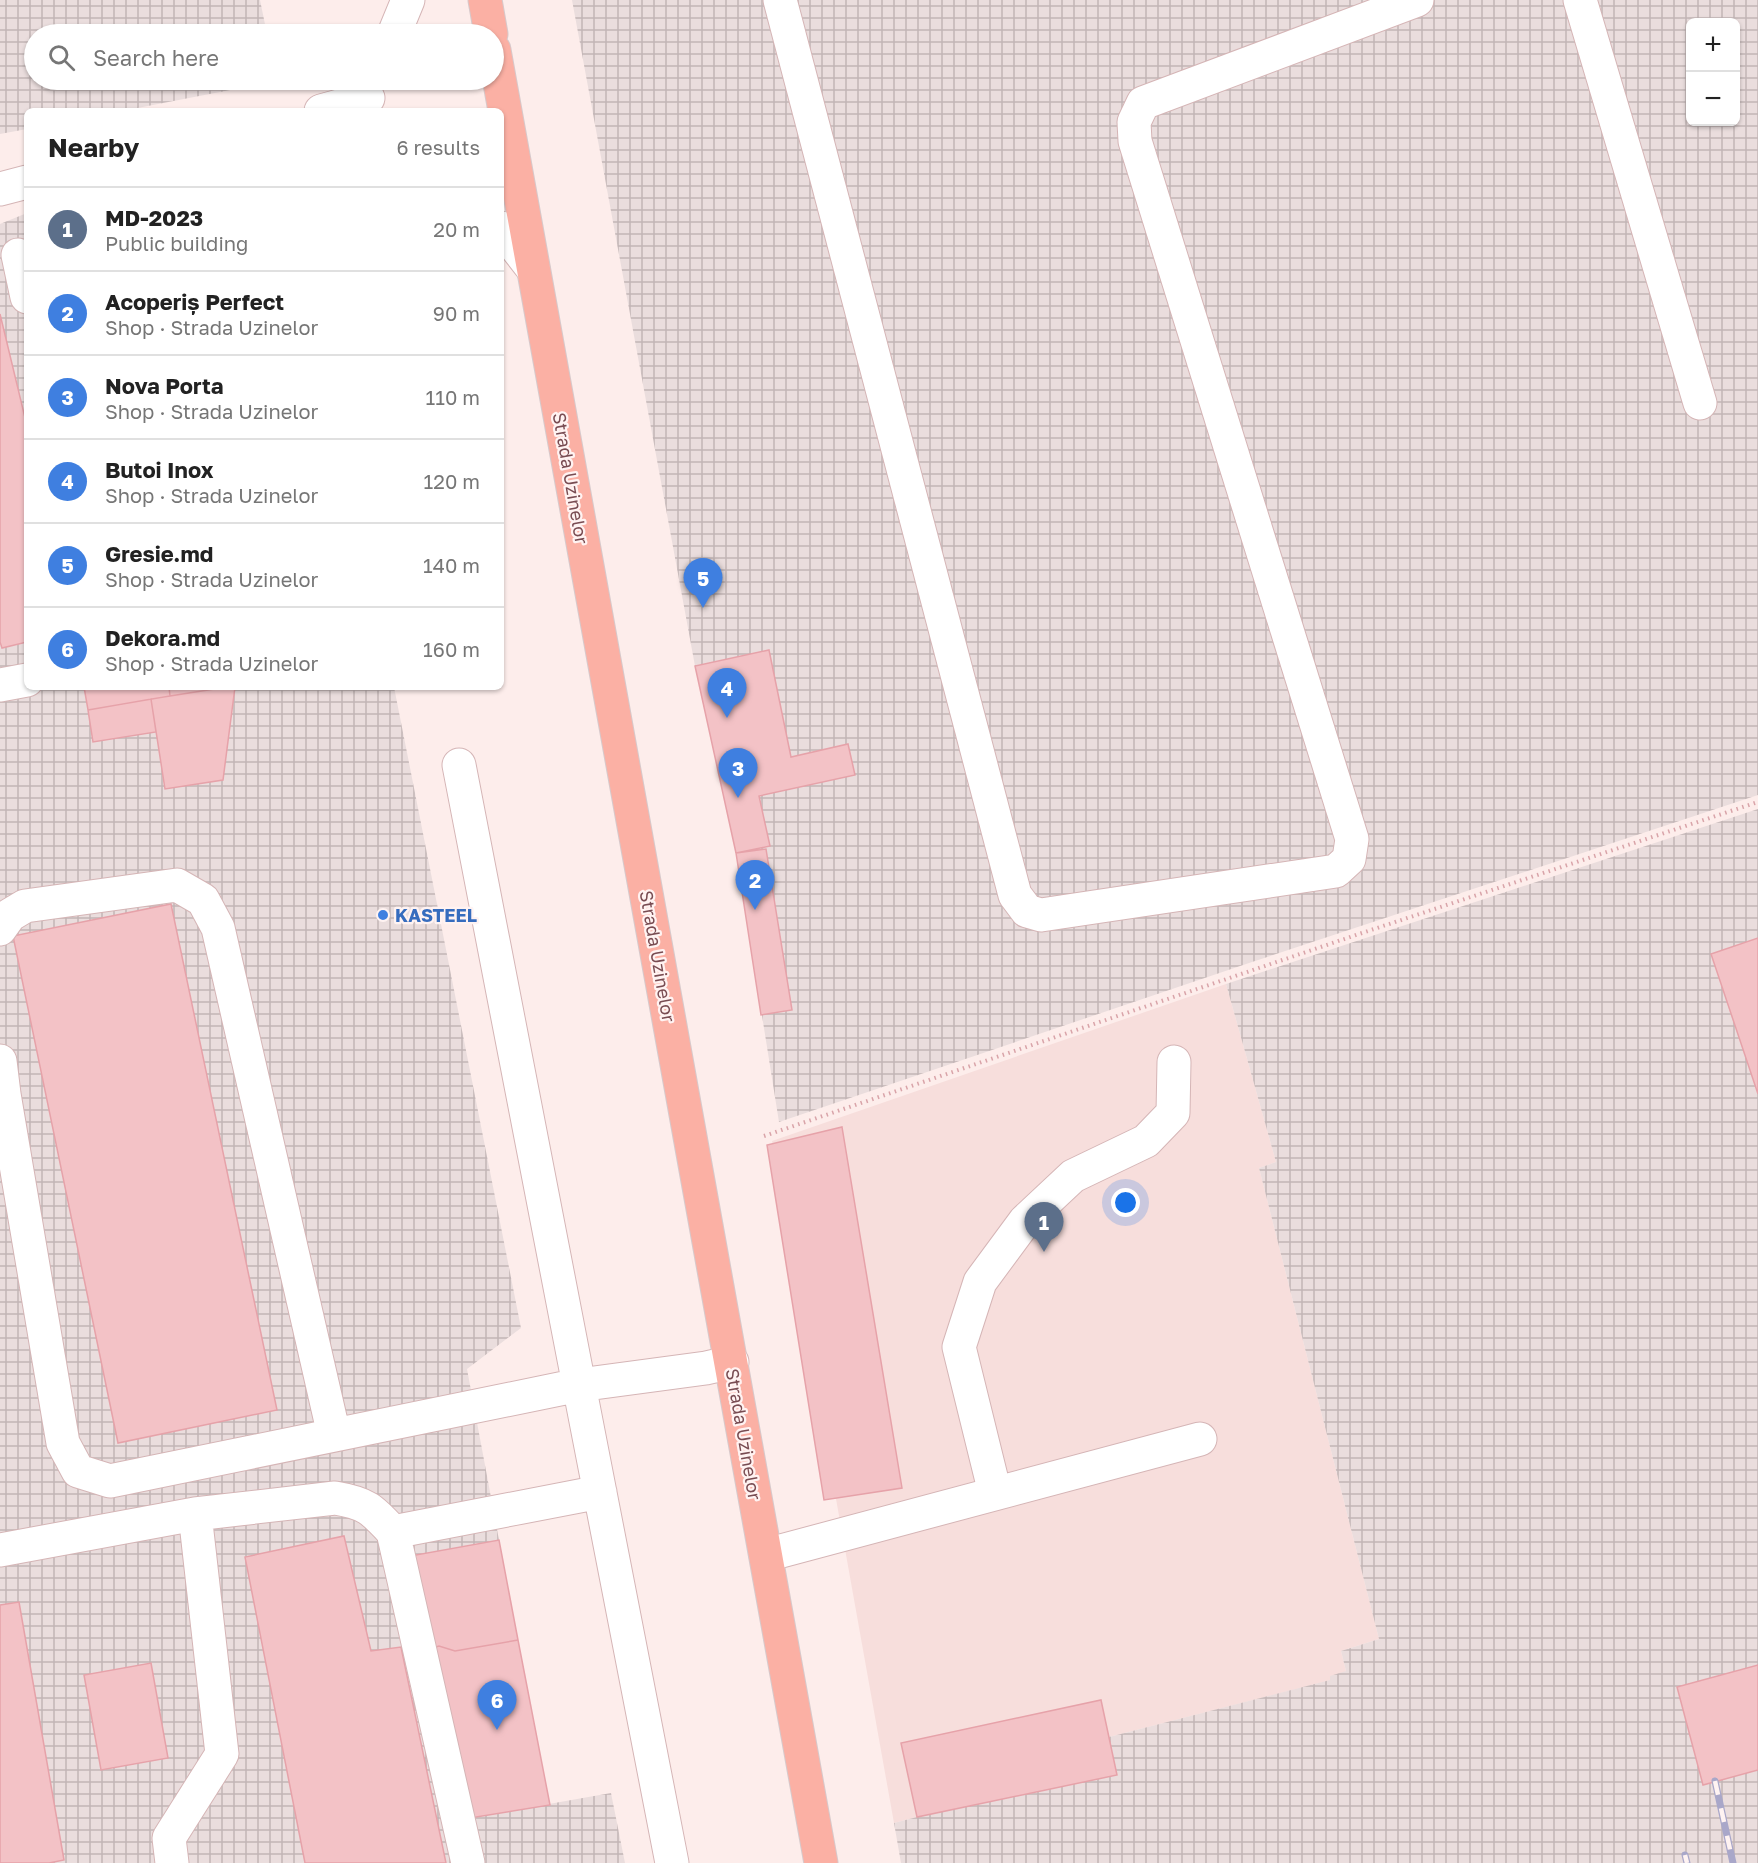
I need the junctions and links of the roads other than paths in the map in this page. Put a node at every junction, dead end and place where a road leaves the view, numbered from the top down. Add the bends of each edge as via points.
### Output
1 (408, 0) edge
2 (484, 0) edge
3 (780, 0) edge
4 (1417, 0) edge
5 (1580, 0) edge
6 (398, 24) edge
7 (489, 24) edge
8 (501, 90) edge
9 (371, 100) edge
10 (335, 108) edge
11 (24, 183) edge
12 (0, 189) edge
13 (504, 232) edge
14 (18, 255) dead end
15 (533, 269) junction
16 (24, 283) edge
17 (1700, 404) dead end
18 (24, 681) edge
19 (0, 685) edge
20 (459, 765) dead end
21 (0, 929) edge
22 (0, 1060) edge
23 (1174, 1062) dead end
24 (732, 1362) junction
25 (579, 1385) junction
26 (334, 1435) junction
27 (1200, 1439) dead end
28 (600, 1492) junction
29 (995, 1493) junction
30 (195, 1514) junction
31 (393, 1532) junction
32 (0, 1550) edge
33 (766, 1555) junction
34 (172, 1863) edge
35 (468, 1863) edge
36 (672, 1863) edge
37 (821, 1863) edge

1 - 6 street
2 - 7 main road
3 - 4 street via 1015,895 1027,911 1041,915 1336,871 1349,859 1352,839 1135,141 1134,122 1143,103
5 - 17 street
8 - 15 main road, Strada Uzinelor
9 - 10 street
11 - 12 street
13 - 15 street
14 - 16 street
15 - 24 main road, Strada Uzinelor
18 - 19 street
20 - 25 street
21 - 26 street via 10,915 24,906 177,885 203,900 218,928
22 - 26 street via 63,1443 78,1471 110,1481
23 - 29 street via 1173,1113 1146,1140 1073,1176 1025,1221 980,1282 959,1347
24 - 25 street
24 - 33 main road, Strada Uzinelor
25 - 26 street
25 - 28 street
27 - 29 street
28 - 31 street
28 - 36 street
29 - 33 street
30 - 31 street via 335,1498 357,1502
30 - 32 street
30 - 34 street via 222,1754 169,1838
31 - 35 street
33 - 37 main road, Strada Uzinelor

